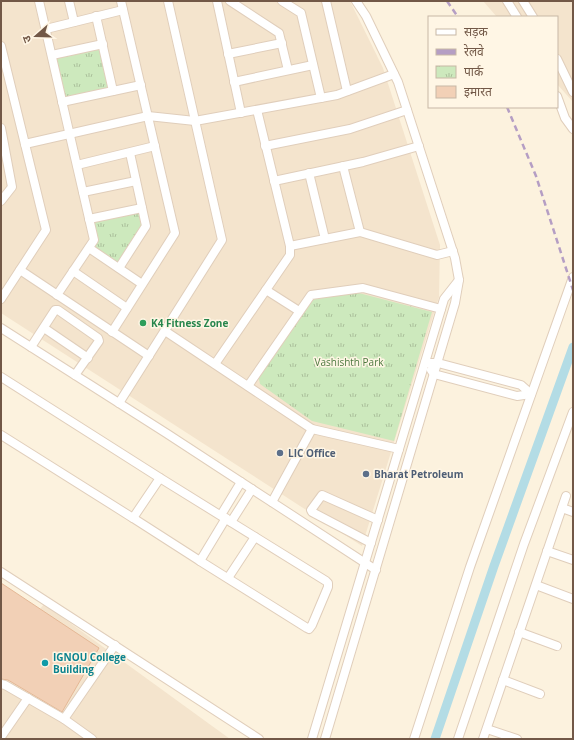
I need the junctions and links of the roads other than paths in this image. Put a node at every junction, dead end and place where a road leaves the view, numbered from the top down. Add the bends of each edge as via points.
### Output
1 (39, 1) edge
2 (69, 1) edge
3 (121, 1) edge
4 (168, 1) edge
5 (217, 1) edge
6 (230, 1) edge
7 (282, 1) edge
8 (326, 1) edge
9 (356, 1) edge
10 (507, 1) edge
11 (523, 1) edge
12 (123, 10) junction
13 (96, 16) junction
14 (515, 16) edge
15 (532, 16) edge
16 (74, 22) junction
17 (46, 29) junction
18 (282, 42) junction
19 (103, 44) junction
20 (1, 46) edge
21 (228, 54) junction
22 (52, 55) junction
23 (558, 61) edge
24 (313, 65) junction
25 (288, 70) junction
26 (394, 74) junction
27 (234, 82) junction
28 (141, 85) junction
29 (113, 91) junction
30 (347, 91) junction
31 (573, 92) edge
32 (321, 98) junction
33 (558, 99) edge
34 (62, 102) junction
35 (257, 110) junction
36 (407, 110) junction
37 (241, 113) junction
38 (148, 116) junction
39 (195, 121) junction
40 (1, 128) edge
41 (573, 128) edge
42 (70, 133) junction
43 (25, 144) junction
44 (155, 146) junction
45 (266, 146) junction
46 (418, 146) junction
47 (130, 153) junction
48 (77, 165) junction
49 (343, 166) junction
50 (309, 174) junction
51 (136, 181) junction
52 (274, 181) junction
53 (83, 192) junction
54 (1, 201) edge
55 (142, 208) junction
56 (89, 219) junction
57 (360, 232) junction
58 (324, 239) junction
59 (290, 246) junction
60 (89, 248) junction
61 (453, 251) junction
62 (119, 268) junction
63 (20, 270) junction
64 (73, 271) junction
65 (573, 277) edge
66 (459, 280) junction
67 (142, 284) junction
68 (266, 290) junction
69 (57, 295) junction
70 (1, 299) edge
71 (127, 308) junction
72 (441, 309) junction
73 (299, 311) junction
74 (1, 328) edge
75 (44, 328) junction
76 (164, 331) junction
77 (112, 332) junction
78 (31, 347) junction
79 (149, 356) junction
80 (88, 358) junction
81 (438, 363) junction
82 (214, 364) junction
83 (425, 364) junction
84 (434, 374) junction
85 (75, 375) junction
86 (1, 377) edge
87 (248, 386) junction
88 (531, 394) junction
89 (119, 403) junction
90 (573, 412) edge
91 (312, 429) junction
92 (1, 435) edge
93 (399, 449) junction
94 (160, 478) junction
95 (242, 482) junction
96 (252, 489) junction
97 (566, 496) dead end
98 (272, 502) junction
99 (562, 508) junction
100 (573, 512) edge
101 (133, 518) junction
102 (226, 519) junction
103 (378, 520) junction
104 (255, 537) junction
105 (371, 543) junction
106 (547, 551) junction
107 (573, 560) edge
108 (200, 561) junction
109 (365, 563) junction
110 (376, 570) junction
111 (1, 572) edge
112 (228, 578) junction
113 (536, 585) junction
114 (573, 599) edge
115 (520, 632) junction
116 (115, 645) junction
117 (557, 646) dead end
118 (503, 680) junction
119 (1, 684) edge
120 (540, 694) dead end
121 (28, 698) junction
122 (64, 719) junction
123 (487, 729) junction
124 (1, 737) edge
125 (92, 739) edge
126 (259, 739) edge
127 (312, 739) edge
128 (325, 739) edge
129 (414, 739) edge
130 (458, 739) edge
131 (483, 739) edge
132 (517, 739) edge

1 - 17 street
2 - 16 street
3 - 12 street
4 - 39 street
5 - 21 street
6 - 18 street via 279,33
7 - 24 street via 301,13
8 - 30 street
9 - 26 street
10 - 14 street
11 - 15 street
12 - 13 street
12 - 28 street
13 - 16 street
13 - 19 street
16 - 17 street
17 - 22 street
18 - 21 street
18 - 25 street
19 - 22 street
19 - 29 street
20 - 43 street
21 - 27 street
22 - 34 street
23 - 31 street
24 - 25 street
24 - 32 street
25 - 27 street
26 - 30 street
26 - 36 street
27 - 37 street
28 - 29 street
28 - 38 street
29 - 34 street
30 - 32 street
32 - 35 street
33 - 41 street via 565,118
34 - 42 street
35 - 37 street
35 - 45 street
36 - 45 street via 350,129
36 - 46 street
37 - 39 street
38 - 39 street
38 - 42 street
38 - 44 street
39 - 76 street via 222,240
40 - 54 street via 12,188
42 - 43 street
42 - 48 street
43 - 63 street via 46,230
44 - 47 street
44 - 67 street via 175,233
45 - 52 street
46 - 49 street
46 - 61 street
47 - 48 street
47 - 51 street
48 - 53 street
49 - 50 street
49 - 57 street
50 - 52 street
50 - 58 street
51 - 53 street
51 - 55 street
52 - 59 street
53 - 56 street
55 - 56 street
55 - 62 street via 146,226
56 - 60 street via 94,240
57 - 58 street
57 - 61 street via 437,255
58 - 59 street
59 - 68 street via 290,255
60 - 62 street
60 - 64 street
61 - 66 street
62 - 67 street
63 - 69 street
63 - 70 street
64 - 69 street
64 - 71 street
65 - 88 street
66 - 72 street via 444,299
66 - 81 street
67 - 71 street
68 - 73 street
68 - 82 street
69 - 77 street
71 - 77 street
72 - 73 street via 363,288 310,295
72 - 83 street
73 - 87 street
74 - 78 street
75 - 78 street
75 - 80 street
75 - 80 street via 55,310 58,310 100,341
76 - 79 street
76 - 82 street
77 - 79 street
78 - 85 street
79 - 89 street
80 - 85 street
81 - 83 street
81 - 84 street
81 - 88 street via 521,385
82 - 87 street
83 - 84 street
83 - 93 street
84 - 88 street via 517,396
84 - 110 street
85 - 89 street
86 - 94 street
87 - 91 street
88 - 129 street via 470,567
89 - 95 street
90 - 130 street via 524,544
91 - 93 street
91 - 98 street
92 - 101 street
93 - 103 street
94 - 101 street
94 - 102 street
95 - 96 street
95 - 102 street
96 - 98 street
96 - 102 street
97 - 99 street
98 - 109 street
99 - 100 street
99 - 106 street
101 - 108 street
102 - 104 street
102 - 108 street
103 - 105 street
103 - 105 street via 322,495 311,510
104 - 112 street
104 - 112 street via 328,583 312,625 307,628
105 - 109 street
106 - 107 street
106 - 113 street
108 - 112 street
109 - 110 street
109 - 127 street
110 - 128 street
111 - 116 street
113 - 114 street
113 - 115 street
115 - 117 street
115 - 118 street
116 - 122 street
116 - 126 street
118 - 120 street
118 - 123 street
119 - 121 street
121 - 122 street
121 - 124 street
122 - 125 street
123 - 131 street
123 - 132 street

